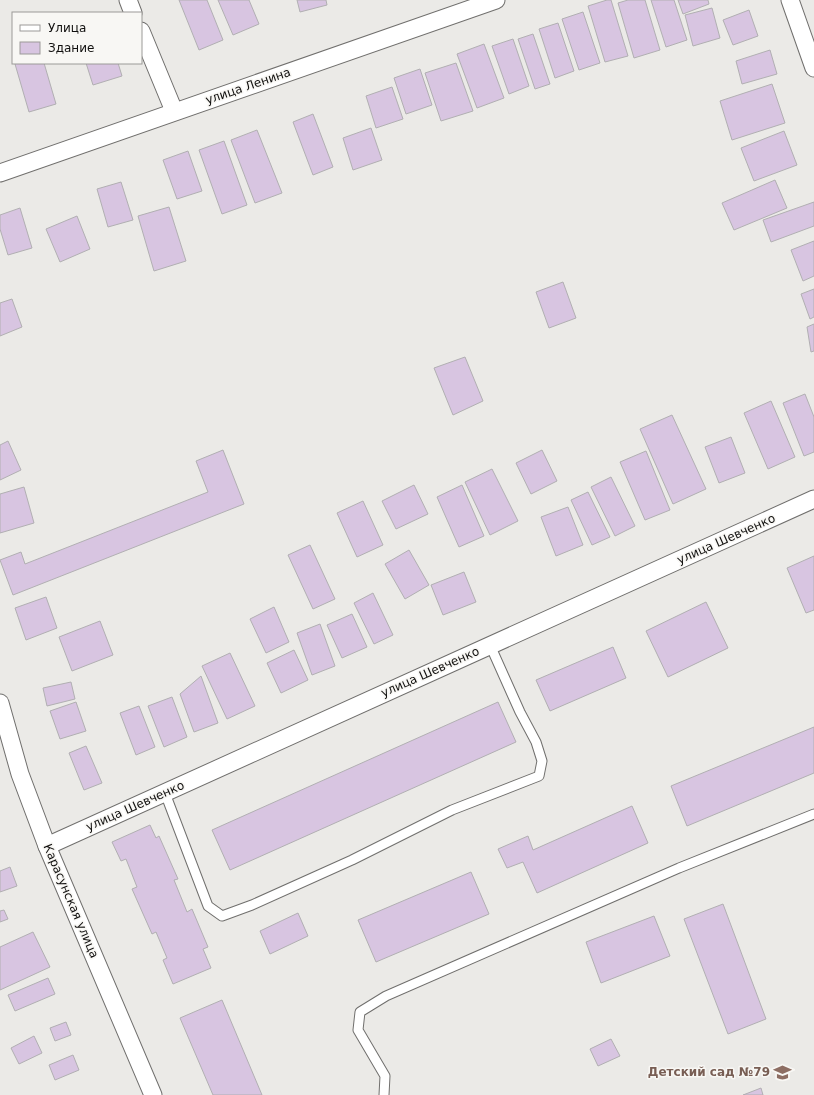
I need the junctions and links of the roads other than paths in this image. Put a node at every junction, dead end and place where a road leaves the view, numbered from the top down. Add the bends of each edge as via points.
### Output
1 (128, 0) edge
2 (496, 0) edge
3 (790, 0) edge
4 (133, 12) edge
5 (142, 33) edge
6 (814, 68) edge
7 (174, 111) junction
8 (0, 173) edge
9 (814, 499) edge
10 (490, 645) junction
11 (0, 703) edge
12 (165, 792) junction
13 (814, 814) edge
14 (47, 846) junction
15 (153, 1095) edge
16 (384, 1095) edge

1 - 4 street
2 - 7 street, улица Ленина
3 - 6 street
5 - 7 street
7 - 8 street, улица Ленина
9 - 10 street, улица Шевченко
10 - 12 street, улица Шевченко
10 - 12 lane via 536,742 542,761 539,776 452,810 352,860 222,916 208,906
11 - 14 street, Карасунская улица via 20,774
12 - 14 street, улица Шевченко
13 - 16 lane via 664,875 386,996 360,1012 358,1030 385,1076
14 - 15 street, Карасунская улица

